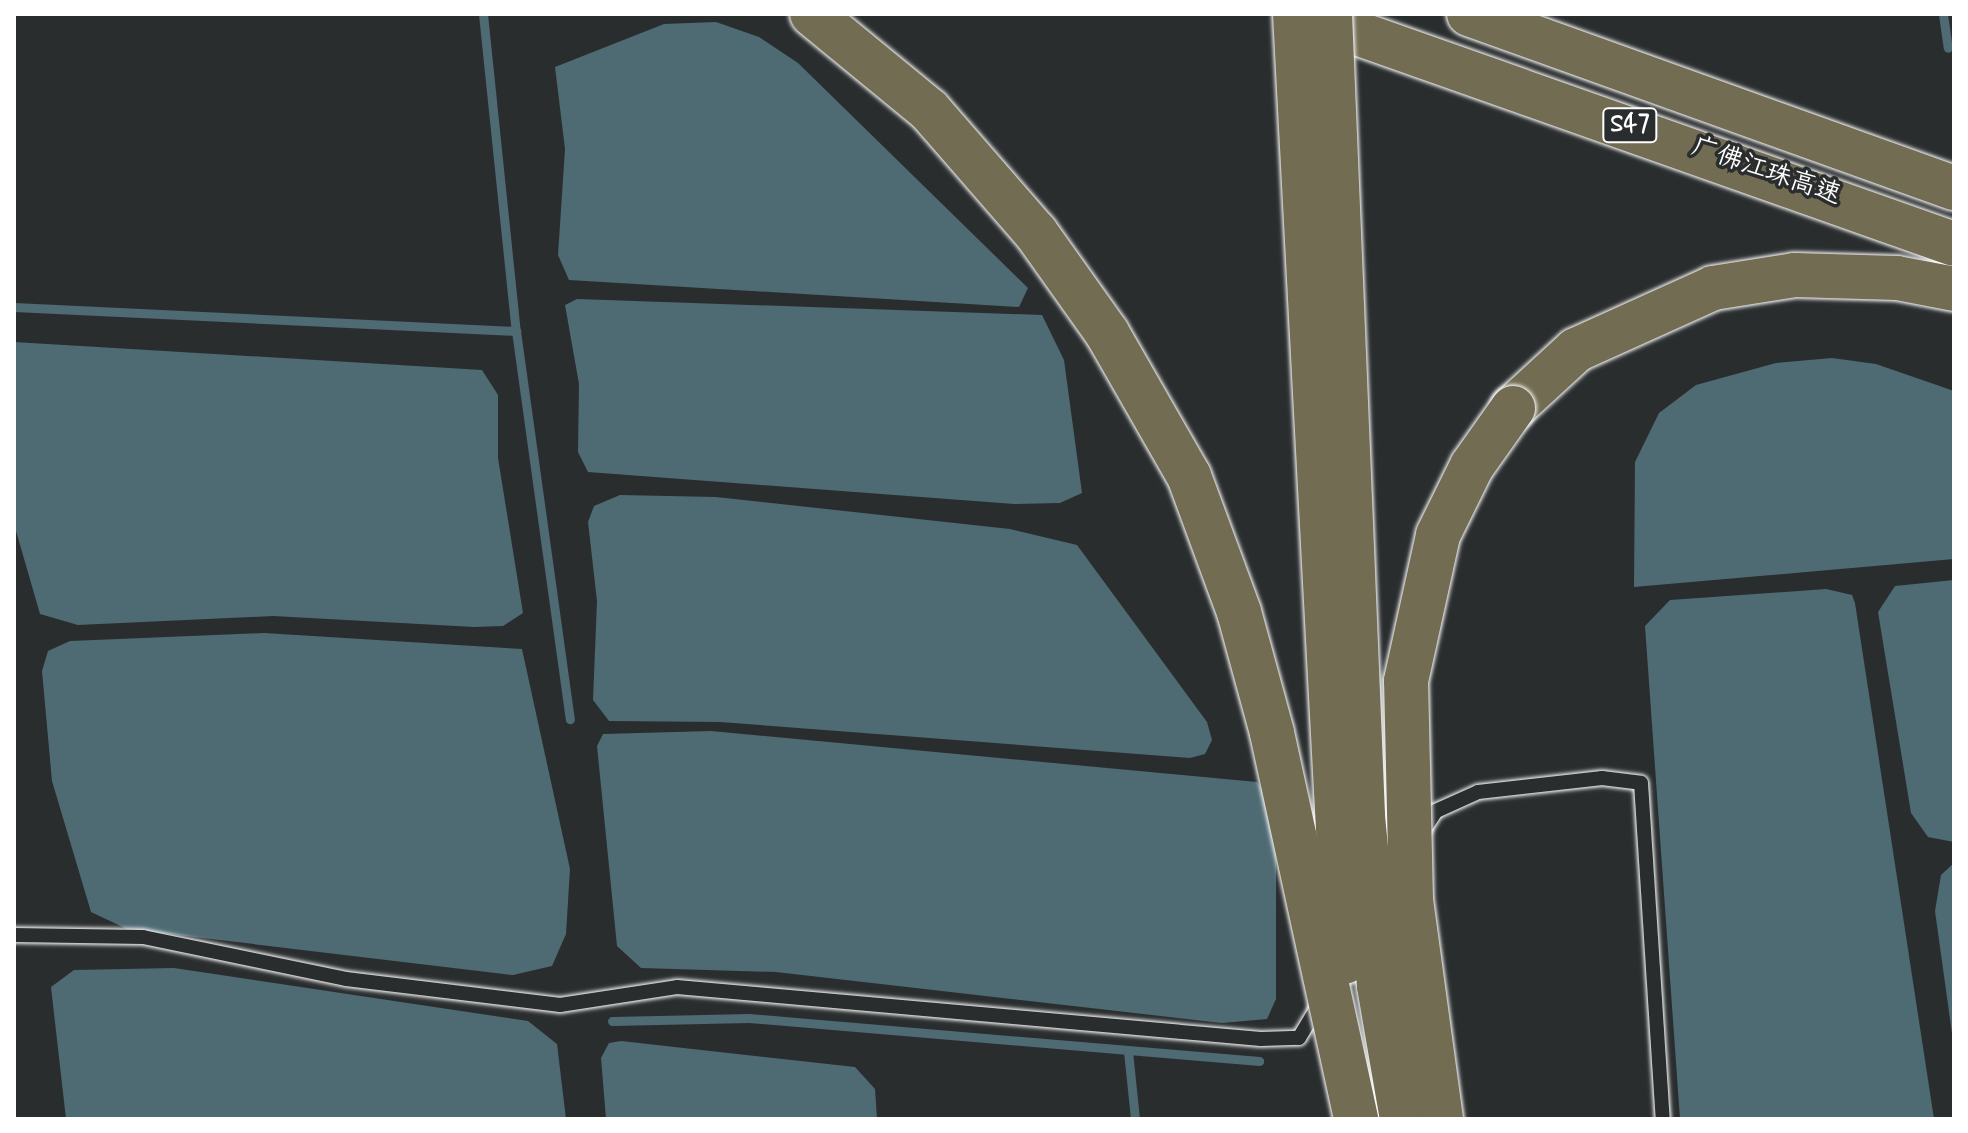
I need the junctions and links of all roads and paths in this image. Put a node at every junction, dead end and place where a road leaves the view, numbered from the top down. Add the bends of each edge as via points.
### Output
1 (812, 14) edge
2 (1295, 14) edge
3 (1303, 14) edge
4 (1330, 14) edge
5 (1469, 14) edge
6 (1954, 188) edge
7 (1954, 244) edge
8 (1954, 289) edge
9 (1395, 878) dead end
10 (1387, 892) dead end
11 (14, 935) edge
12 (1358, 1119) edge
13 (1402, 1119) edge
14 (1441, 1119) edge
15 (1663, 1119) edge

1 - 12 highway, bridge via 929,110 1036,233 1107,333 1189,476 1239,612 1272,733
2 - 12 highway, bridge via 1329,758
3 - 7 highway, 广佛江珠高速 / S47
4 - 13 highway, bridge via 1363,816 1379,986
5 - 6 highway, 广佛江珠高速 / S47
8 - 14 highway, bridge via 1897,278 1795,275 1713,288 1576,350 1513,408 1438,535 1406,681 1411,899
9 - 15 lane via 1436,811 1478,792 1602,778 1641,783
10 - 11 lane via 1299,1038 1261,1039 677,987 560,1005 346,979 143,937

